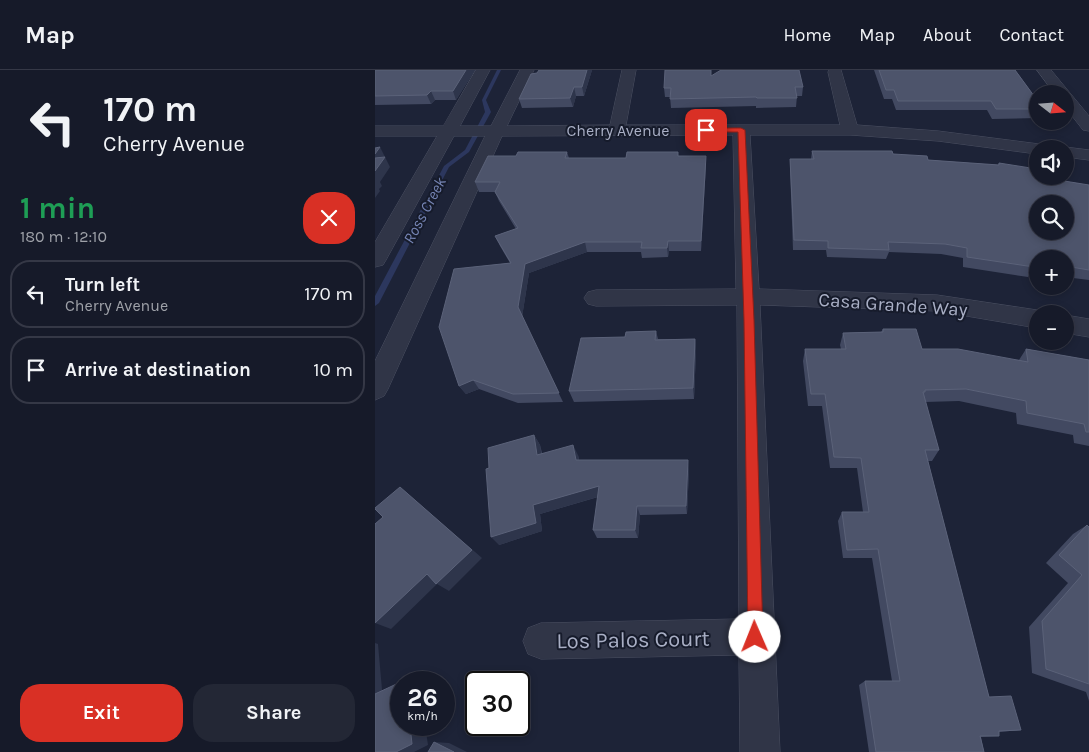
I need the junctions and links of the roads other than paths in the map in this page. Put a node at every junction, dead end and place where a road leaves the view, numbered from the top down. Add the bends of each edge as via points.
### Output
1 (483, 70) edge
2 (527, 70) edge
3 (629, 70) edge
4 (1044, 71) dead end
5 (835, 72) dead end
6 (1056, 85) edge
7 (1074, 108) edge
8 (1089, 126) edge
9 (617, 130) junction
10 (741, 130) junction
11 (850, 130) junction
12 (375, 131) edge
13 (458, 131) junction
14 (493, 131) junction
15 (1029, 148) edge
16 (1074, 153) edge
17 (1089, 155) edge
18 (375, 260) edge
19 (748, 297) junction
20 (596, 298) dead end
21 (1029, 318) edge
22 (1074, 326) edge
23 (1089, 328) edge
24 (375, 389) edge
25 (755, 637) junction
26 (541, 641) dead end
27 (759, 752) edge

1 - 13 street
2 - 14 street
3 - 9 street
4 - 6 street
5 - 11 street
7 - 8 street
9 - 10 street, Cherry Avenue
9 - 14 street, Cherry Avenue
10 - 11 street, Cherry Avenue
10 - 19 street
11 - 15 street, Cherry Avenue via 938,136
12 - 13 street, Cherry Avenue
13 - 14 street, Cherry Avenue
13 - 18 street
14 - 24 street
16 - 17 street
19 - 20 street, Casa Grande Way
19 - 21 street, Casa Grande Way via 937,302
19 - 25 street
22 - 23 street
25 - 26 street, Los Palos Court
25 - 27 street

